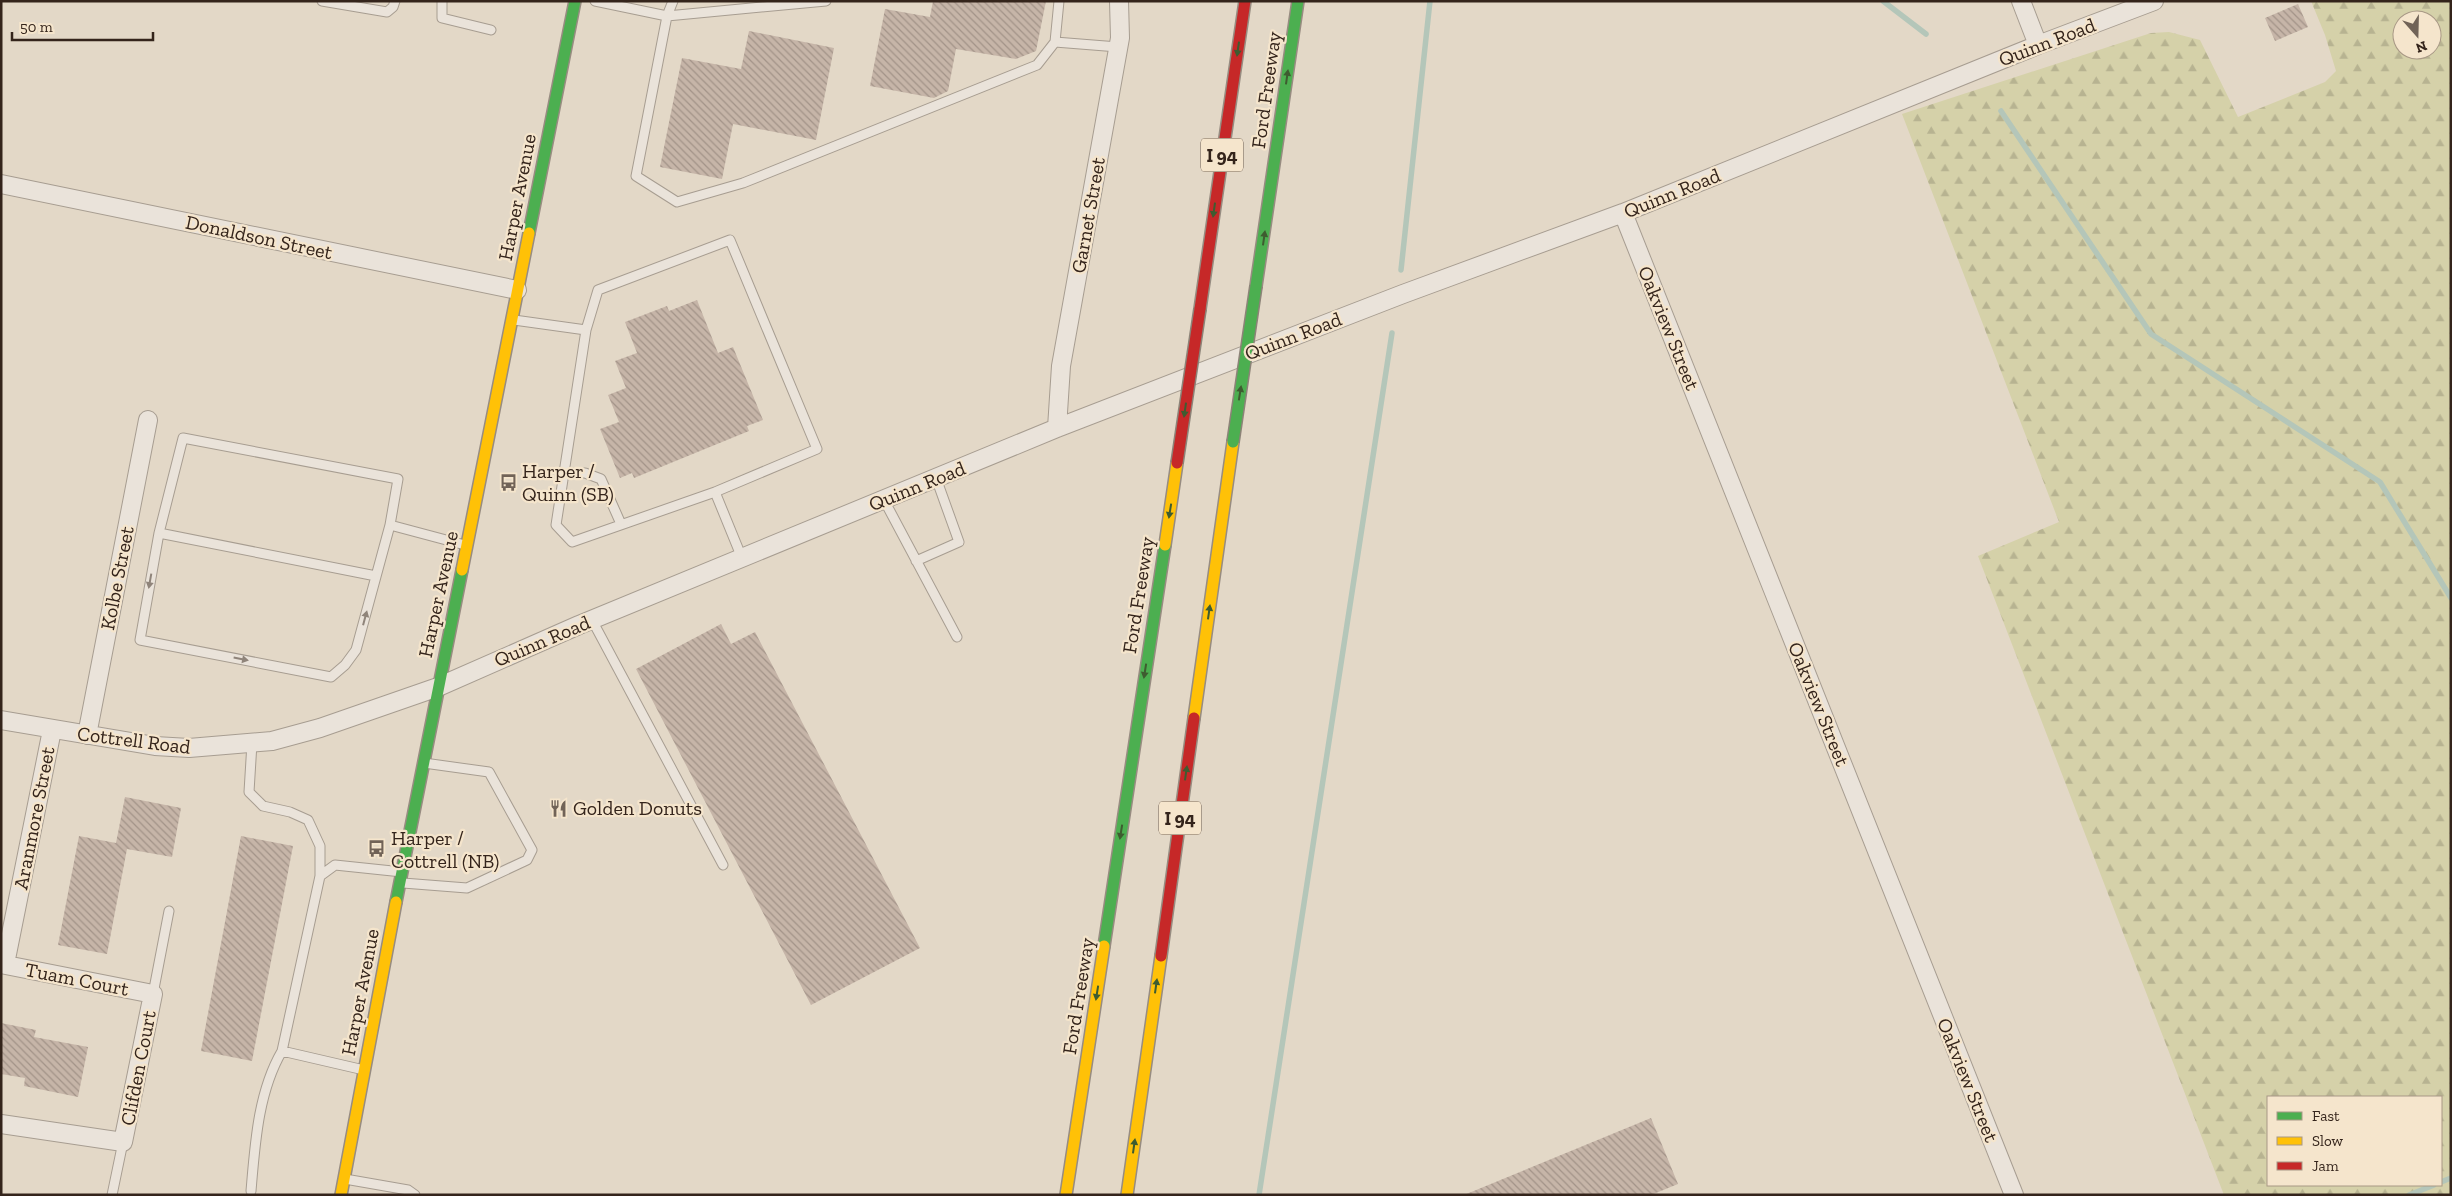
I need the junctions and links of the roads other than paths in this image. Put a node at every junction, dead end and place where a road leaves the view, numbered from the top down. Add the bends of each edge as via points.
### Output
1 (322, 1) edge
2 (394, 1) edge
3 (442, 1) edge
4 (575, 1) edge
5 (595, 1) edge
6 (673, 1) edge
7 (826, 1) edge
8 (1058, 1) edge
9 (1119, 1) edge
10 (1245, 1) edge
11 (1298, 1) edge
12 (2021, 1) edge
13 (2154, 1) edge
14 (667, 16) junction
15 (491, 30) dead end
16 (1055, 42) junction
17 (2038, 45) junction
18 (1118, 47) junction
19 (1, 184) edge
20 (1623, 213) junction
21 (517, 290) junction
22 (512, 319) junction
23 (586, 330) junction
24 (148, 420) dead end
25 (1057, 428) junction
26 (564, 473) junction
27 (936, 478) junction
28 (715, 492) junction
29 (884, 500) junction
30 (621, 524) junction
31 (390, 525) junction
32 (158, 533) junction
33 (468, 545) junction
34 (742, 558) junction
35 (916, 560) junction
36 (376, 576) junction
37 (592, 620) junction
38 (957, 637) dead end
39 (438, 687) junction
40 (1, 720) edge
41 (52, 730) junction
42 (87, 735) junction
43 (252, 743) junction
44 (423, 763) junction
45 (723, 865) dead end
46 (320, 876) junction
47 (401, 877) junction
48 (169, 910) dead end
49 (3, 964) edge
50 (153, 994) junction
51 (282, 1051) junction
52 (365, 1071) junction
53 (1, 1124) edge
54 (123, 1142) junction
55 (344, 1179) junction
56 (251, 1191) dead end
57 (112, 1195) edge
58 (342, 1195) edge
59 (414, 1195) edge
60 (1066, 1195) edge
61 (1127, 1195) edge
62 (2014, 1195) edge

1 - 2 lane via 387,12
3 - 15 lane via 442,18
4 - 21 main road, Harper Avenue
5 - 14 lane
6 - 14 lane
7 - 14 lane
8 - 16 lane
9 - 18 street, Garnet Street
10 -> 60 main road, Ford Freeway / I 94, bridge
61 -> 11 main road, Ford Freeway / I 94, bridge
12 - 17 street
13 - 17 street, Quinn Road
14 - 16 lane via 636,176 677,202 743,183 1037,65
16 - 18 lane
17 - 20 street, Quinn Road
18 - 25 street, Garnet Street via 1061,366
19 - 21 street, Donaldson Street
20 - 25 street, Quinn Road
20 - 62 street, Oakview Street
21 - 22 main road, Harper Avenue
22 - 23 lane
22 - 33 main road, Harper Avenue
23 - 26 lane
23 - 28 lane via 598,290 730,240 816,449
24 - 42 street, Kolbe Street
25 - 27 street, Quinn Road
26 - 30 lane via 585,473 601,479
26 - 30 lane via 556,525 572,542
27 - 29 street, Quinn Road
27 - 35 lane via 959,542
28 - 30 lane
28 - 34 lane
29 - 34 street, Quinn Road
29 - 35 lane
31 - 32 lane via 398,478 183,438
31 - 33 lane
31 - 36 lane
32 - 36 lane
32 -> 36 lane via 140,640 331,676 356,650
33 - 39 main road, Harper Avenue
34 - 37 street, Quinn Road
35 - 38 lane
37 - 39 street, Quinn Road
37 - 45 lane
39 - 43 street, Cottrell Road via 320,728
39 - 44 main road, Harper Avenue
40 - 41 street, Cottrell Road
41 - 42 street, Cottrell Road
41 - 49 street, Aranmore Street
42 - 43 street, Cottrell Road via 189,748
43 - 46 lane via 249,792 262,806 308,820 320,846
44 - 47 main road, Harper Avenue
44 - 47 lane via 489,772 532,850 527,860 467,888
46 - 47 lane via 335,865
46 - 51 lane
47 - 52 main road, Harper Avenue
48 - 50 lane
49 - 50 street, Tuam Court
50 - 54 street, Clifden Court
51 - 52 lane
51 - 56 lane via 261,1104
52 - 55 main road, Harper Avenue
53 - 54 street
54 - 57 lane
55 - 58 main road, Harper Avenue
55 - 59 lane via 408,1190

